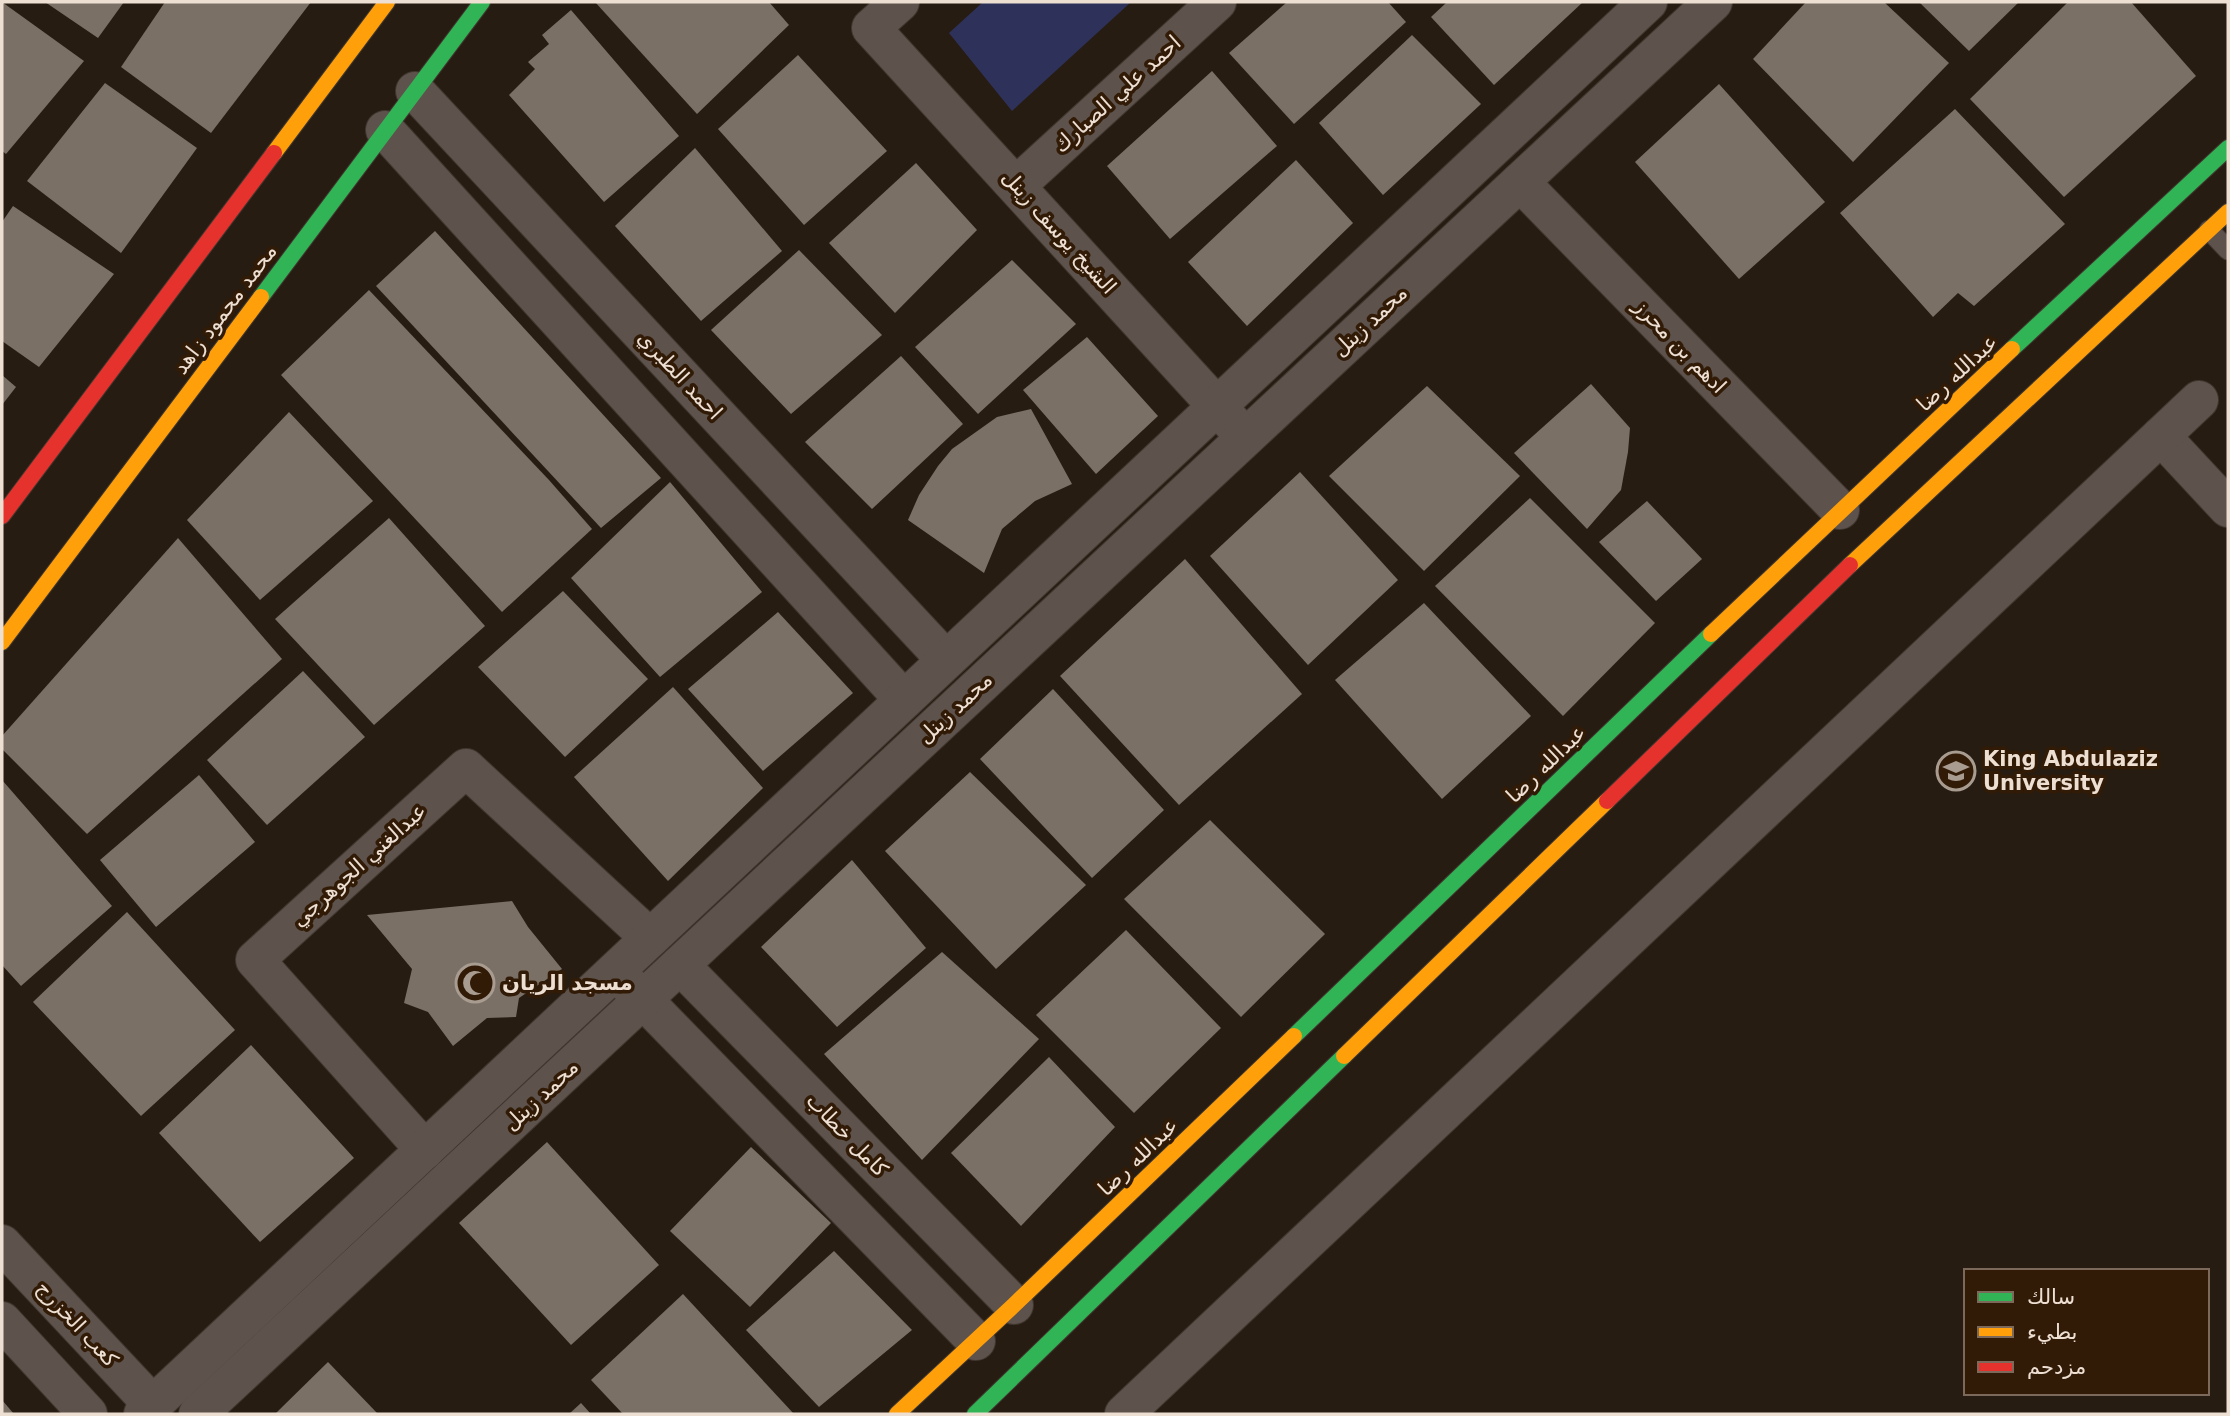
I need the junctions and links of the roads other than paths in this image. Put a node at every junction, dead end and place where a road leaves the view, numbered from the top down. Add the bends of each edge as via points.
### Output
1 (387, 2) edge
2 (482, 2) edge
3 (900, 2) edge
4 (1217, 2) edge
5 (1648, 2) edge
6 (1713, 2) edge
7 (415, 91) junction
8 (385, 130) junction
9 (2228, 148) edge
10 (1520, 182) junction
11 (1017, 185) junction
12 (2228, 212) edge
13 (2209, 230) junction
14 (2228, 250) edge
15 (2199, 400) dead end
16 (1216, 407) junction
17 (2161, 436) junction
18 (1246, 437) junction
19 (2228, 508) edge
20 (1840, 510) junction
21 (2, 516) edge
22 (2, 642) edge
23 (946, 660) junction
24 (904, 700) junction
25 (650, 938) junction
26 (680, 965) junction
27 (615, 971) junction
28 (643, 999) junction
29 (425, 1150) junction
30 (2, 1244) edge
31 (1014, 1306) junction
32 (2, 1321) edge
33 (976, 1341) junction
34 (148, 1410) edge
35 (88, 1414) edge
36 (198, 1414) edge
37 (897, 1414) edge
38 (975, 1414) edge
39 (1124, 1414) edge

1 - 21 street
2 - 7 street, محمد محمود زاهد
3 - 11 street, الشيخ يوسف زينل via 871,28
4 - 11 street, احمد علي الصبارك
5 - 16 street, محمد زينل
6 - 10 street, محمد زينل
7 - 8 street, محمد محمود زاهد
7 - 23 street, احمد الطبري
8 - 22 street, محمد محمود زاهد
8 - 24 street
9 - 20 street, عبدالله رضا
10 - 18 street, محمد زينل
10 - 20 street, ادهم بن محرز
11 - 16 street, الشيخ يوسف زينل
12 - 13 street
13 - 14 lane
13 - 38 street via 1902,514
15 - 17 street
16 - 18 street, الشيخ يوسف زينل
16 - 23 street, محمد زينل
17 - 19 street
17 - 39 street
18 - 26 street, محمد زينل
20 - 31 street, عبدالله رضا
23 - 24 street, محمد زينل
24 - 25 street, محمد زينل
25 - 27 street, محمد زينل
25 - 29 street, عبدالغني الجوهرجي via 466,768 255,960
26 - 28 street, محمد زينل
26 - 31 street, كامل خطاب
27 - 28 street
27 - 29 street, محمد زينل
28 - 33 street
28 - 36 street, محمد زينل
29 - 34 street, محمد زينل
30 - 34 street, كعب الخزرج
31 - 33 street, عبدالله رضا
32 - 35 street
33 - 37 street, عبدالله رضا

